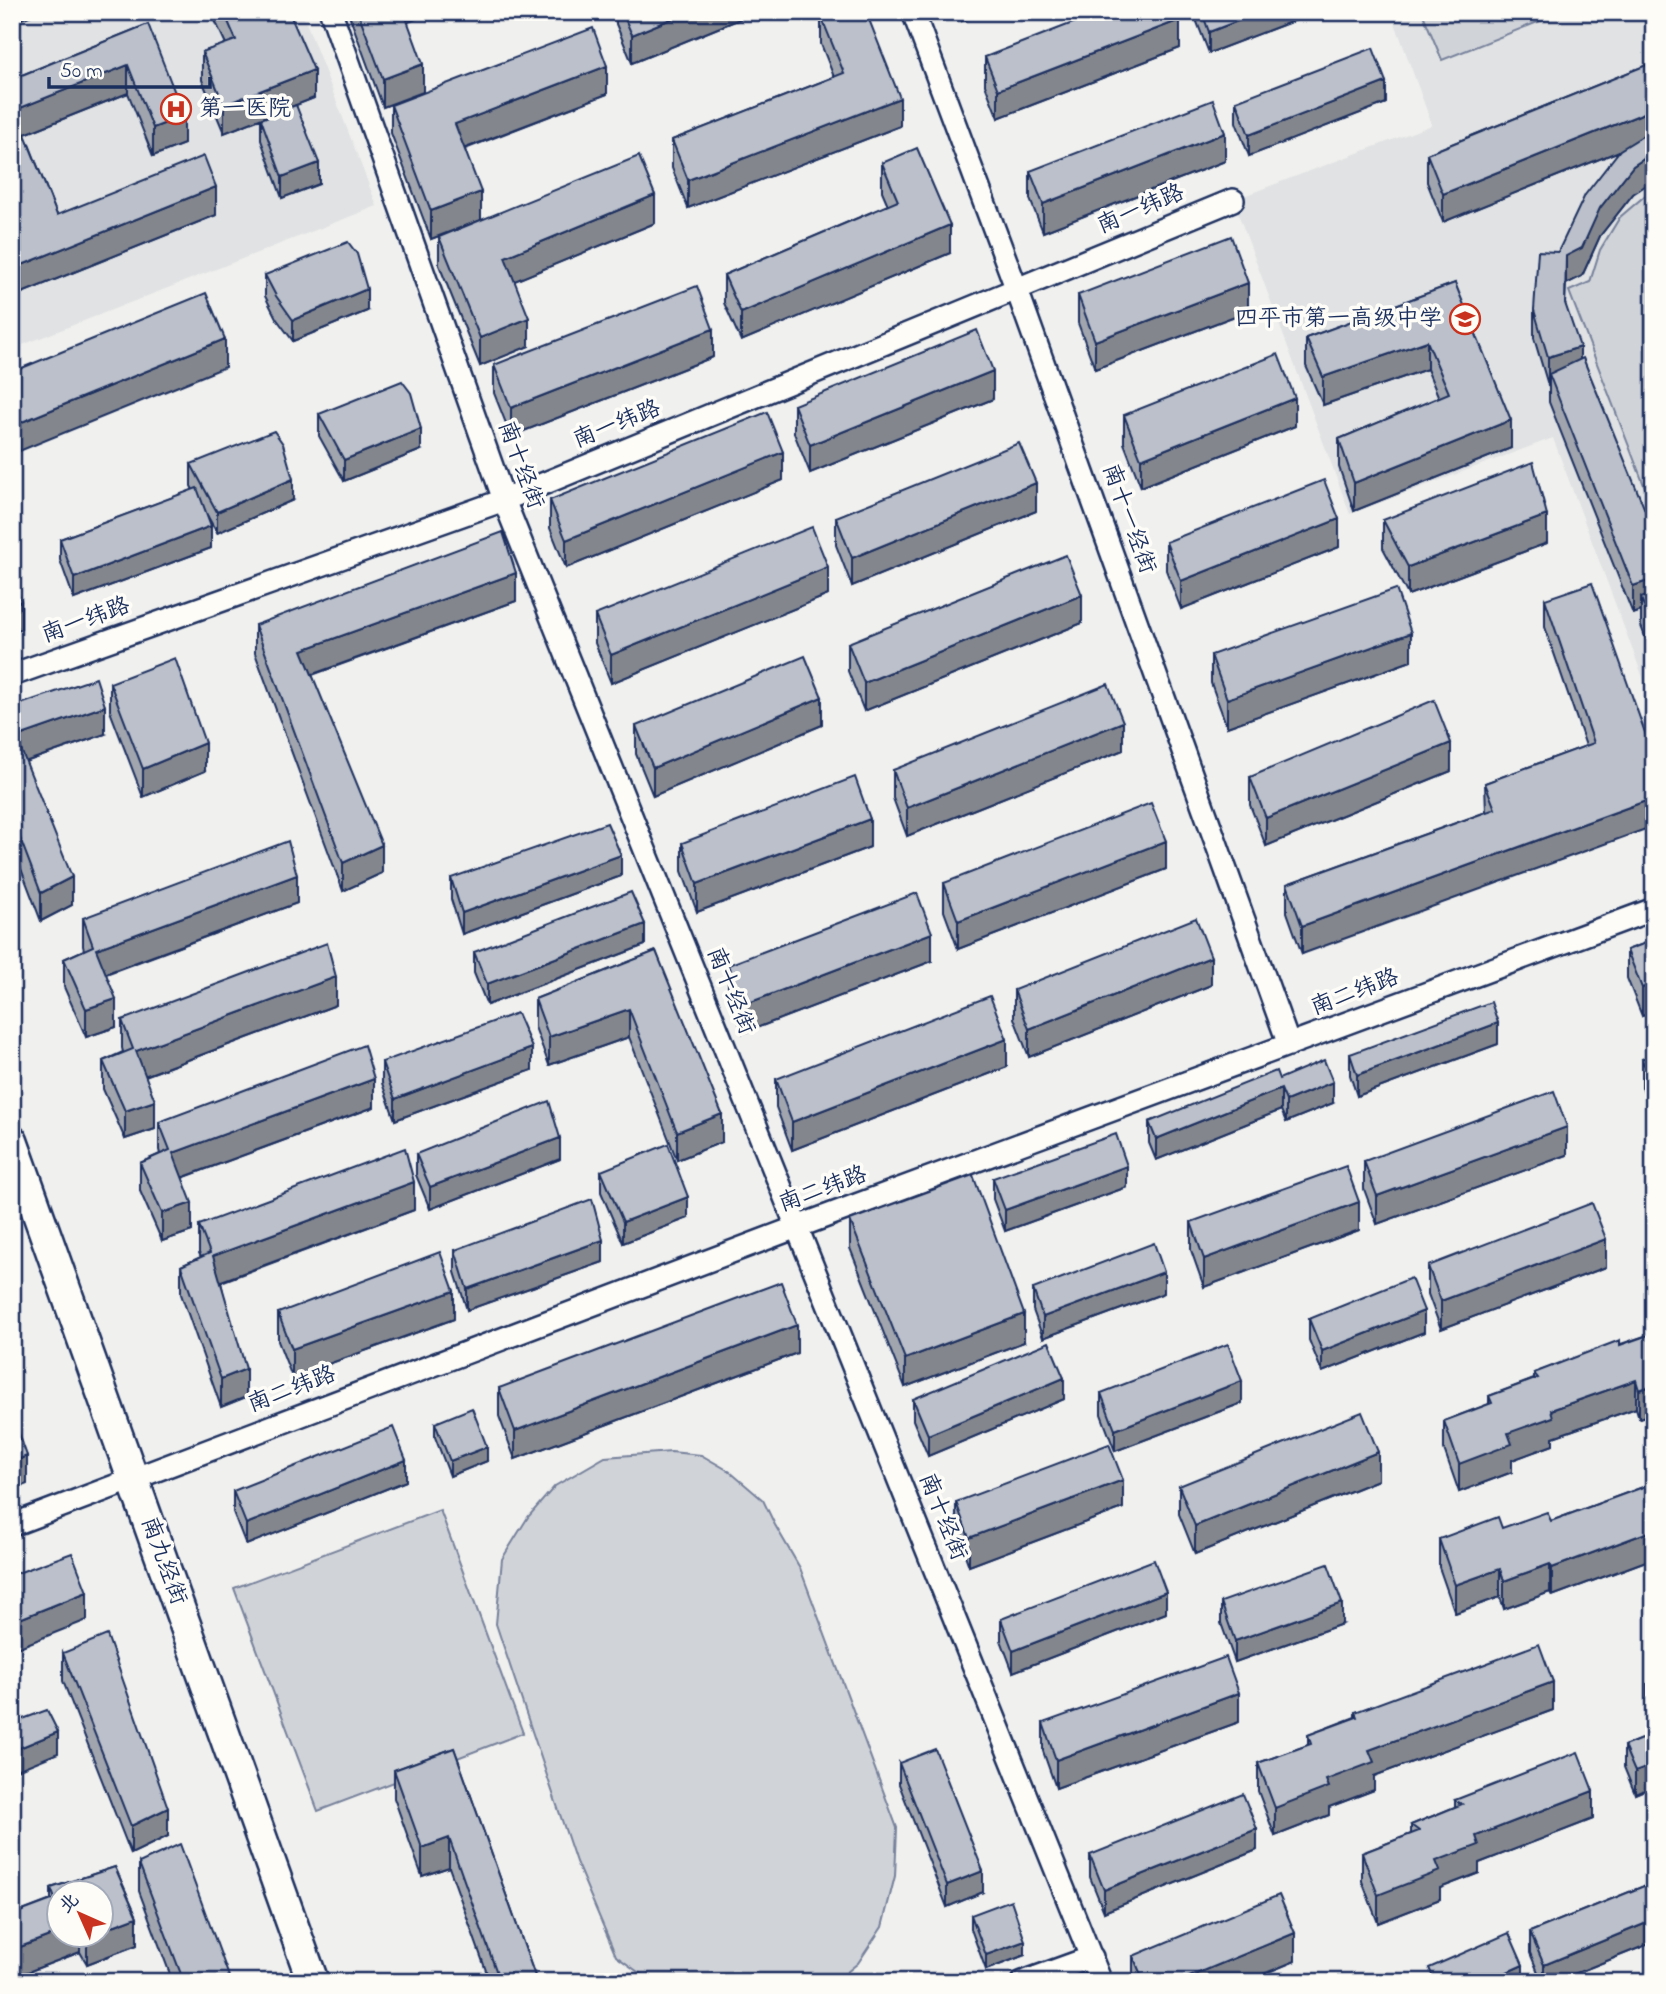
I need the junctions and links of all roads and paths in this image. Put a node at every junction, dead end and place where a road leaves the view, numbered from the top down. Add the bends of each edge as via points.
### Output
1 (331, 12) edge
2 (913, 12) edge
3 (1233, 200) dead end
4 (1017, 290) junction
5 (505, 500) junction
6 (12, 675) edge
7 (1654, 909) edge
8 (1289, 1045) junction
9 (12, 1141) edge
10 (797, 1227) junction
11 (134, 1479) junction
12 (12, 1525) edge
13 (1091, 1957) junction
14 (313, 1982) edge
15 (1023, 1982) edge
16 (1101, 1982) edge

1 - 5 street, 南十经街
2 - 4 street, 南十一经街
3 - 4 street, 南一纬路
4 - 5 street, 南一纬路
4 - 8 street, 南十一经街
5 - 6 street, 南一纬路
5 - 10 street, 南十经街
7 - 8 street, 南二纬路
8 - 10 street, 南二纬路
9 - 11 main road, 南九经街
10 - 11 street, 南二纬路
10 - 13 street, 南十经街
11 - 12 street, 南二纬路
11 - 14 main road, 南九经街
13 - 15 street
13 - 16 street, 南十经街

